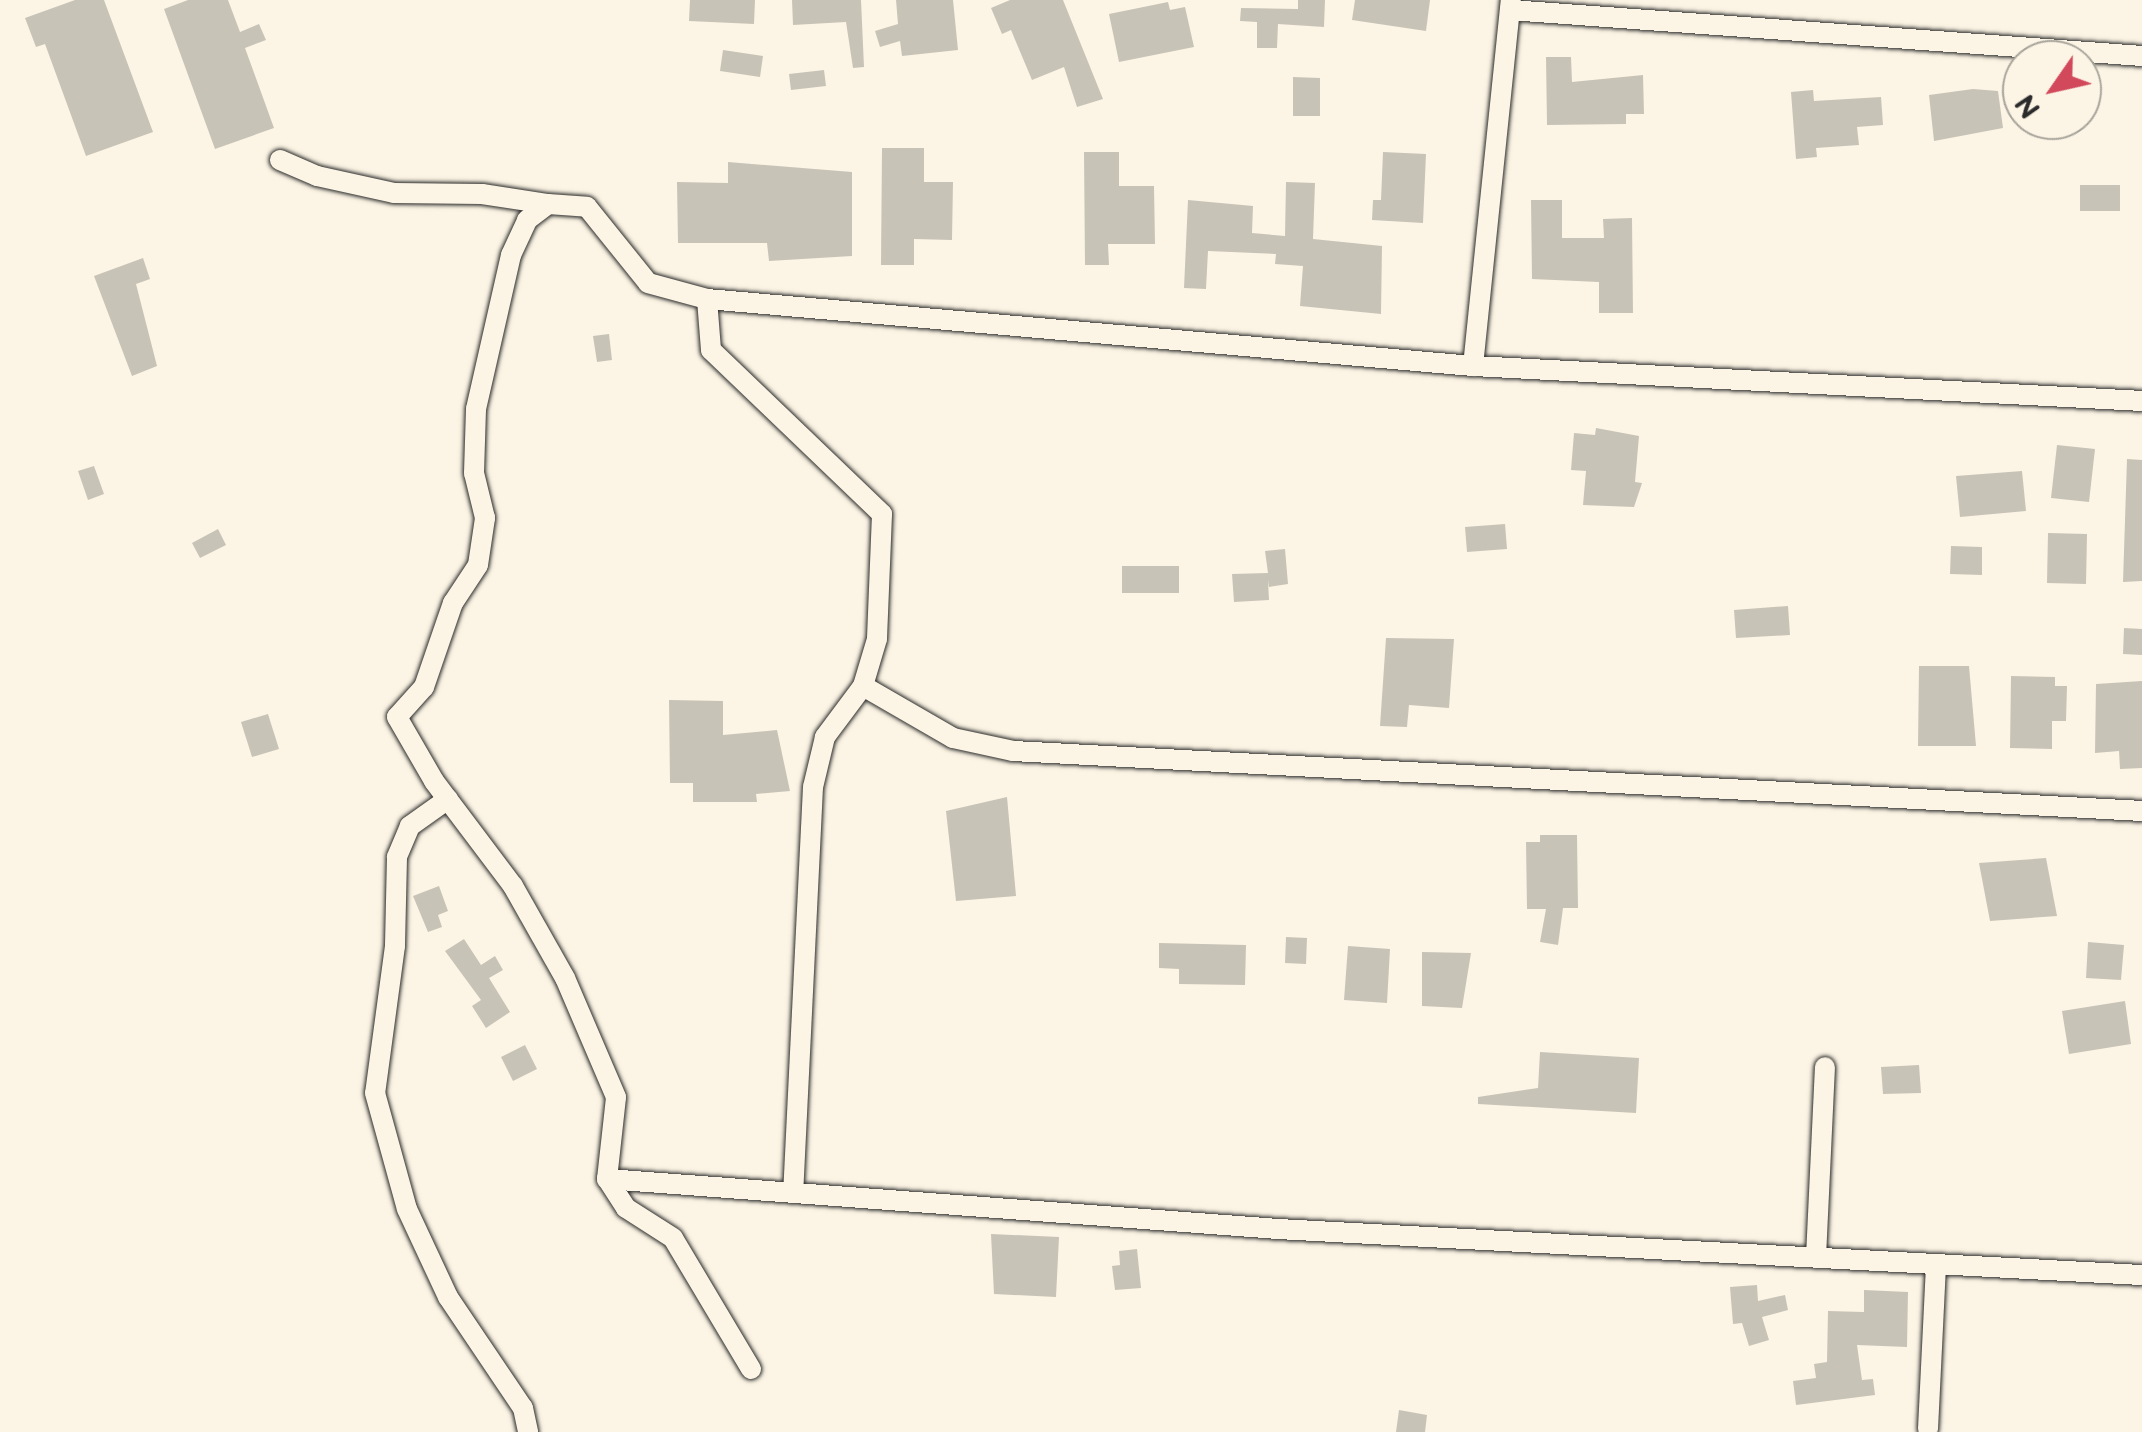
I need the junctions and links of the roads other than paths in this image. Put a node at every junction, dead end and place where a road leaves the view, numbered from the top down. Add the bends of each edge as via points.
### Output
1 (1510, 5) edge
2 (2142, 56) edge
3 (280, 160) dead end
4 (548, 204) junction
5 (707, 299) junction
6 (1473, 366) junction
7 (2142, 401) edge
8 (864, 686) junction
9 (448, 798) junction
10 (2142, 810) edge
11 (1825, 1067) dead end
12 (607, 1179) junction
13 (793, 1191) junction
14 (1816, 1257) junction
15 (1936, 1264) junction
16 (2142, 1275) edge
17 (750, 1368) dead end
18 (1928, 1429) dead end
19 (528, 1432) edge

1 - 2 street
1 - 6 street
3 - 4 street via 317,176 394,193 482,194
4 - 5 street via 587,207 648,283
4 - 9 street via 527,220 512,255 476,409 474,473 485,518 478,565 454,604 424,687 397,717
5 - 6 street
5 - 8 street via 711,350 882,514 877,639
6 - 7 street
8 - 10 street via 953,738 1013,751
8 - 13 street via 825,738 813,787
9 - 12 street via 546,942 616,1097
9 - 19 street via 410,826 397,857 394,946 375,1093 407,1209 448,1296 523,1408
11 - 14 street
12 - 13 street
12 - 17 street via 626,1208 673,1238 711,1292
13 - 14 street via 1278,1228
14 - 15 street
15 - 16 street
15 - 18 street

